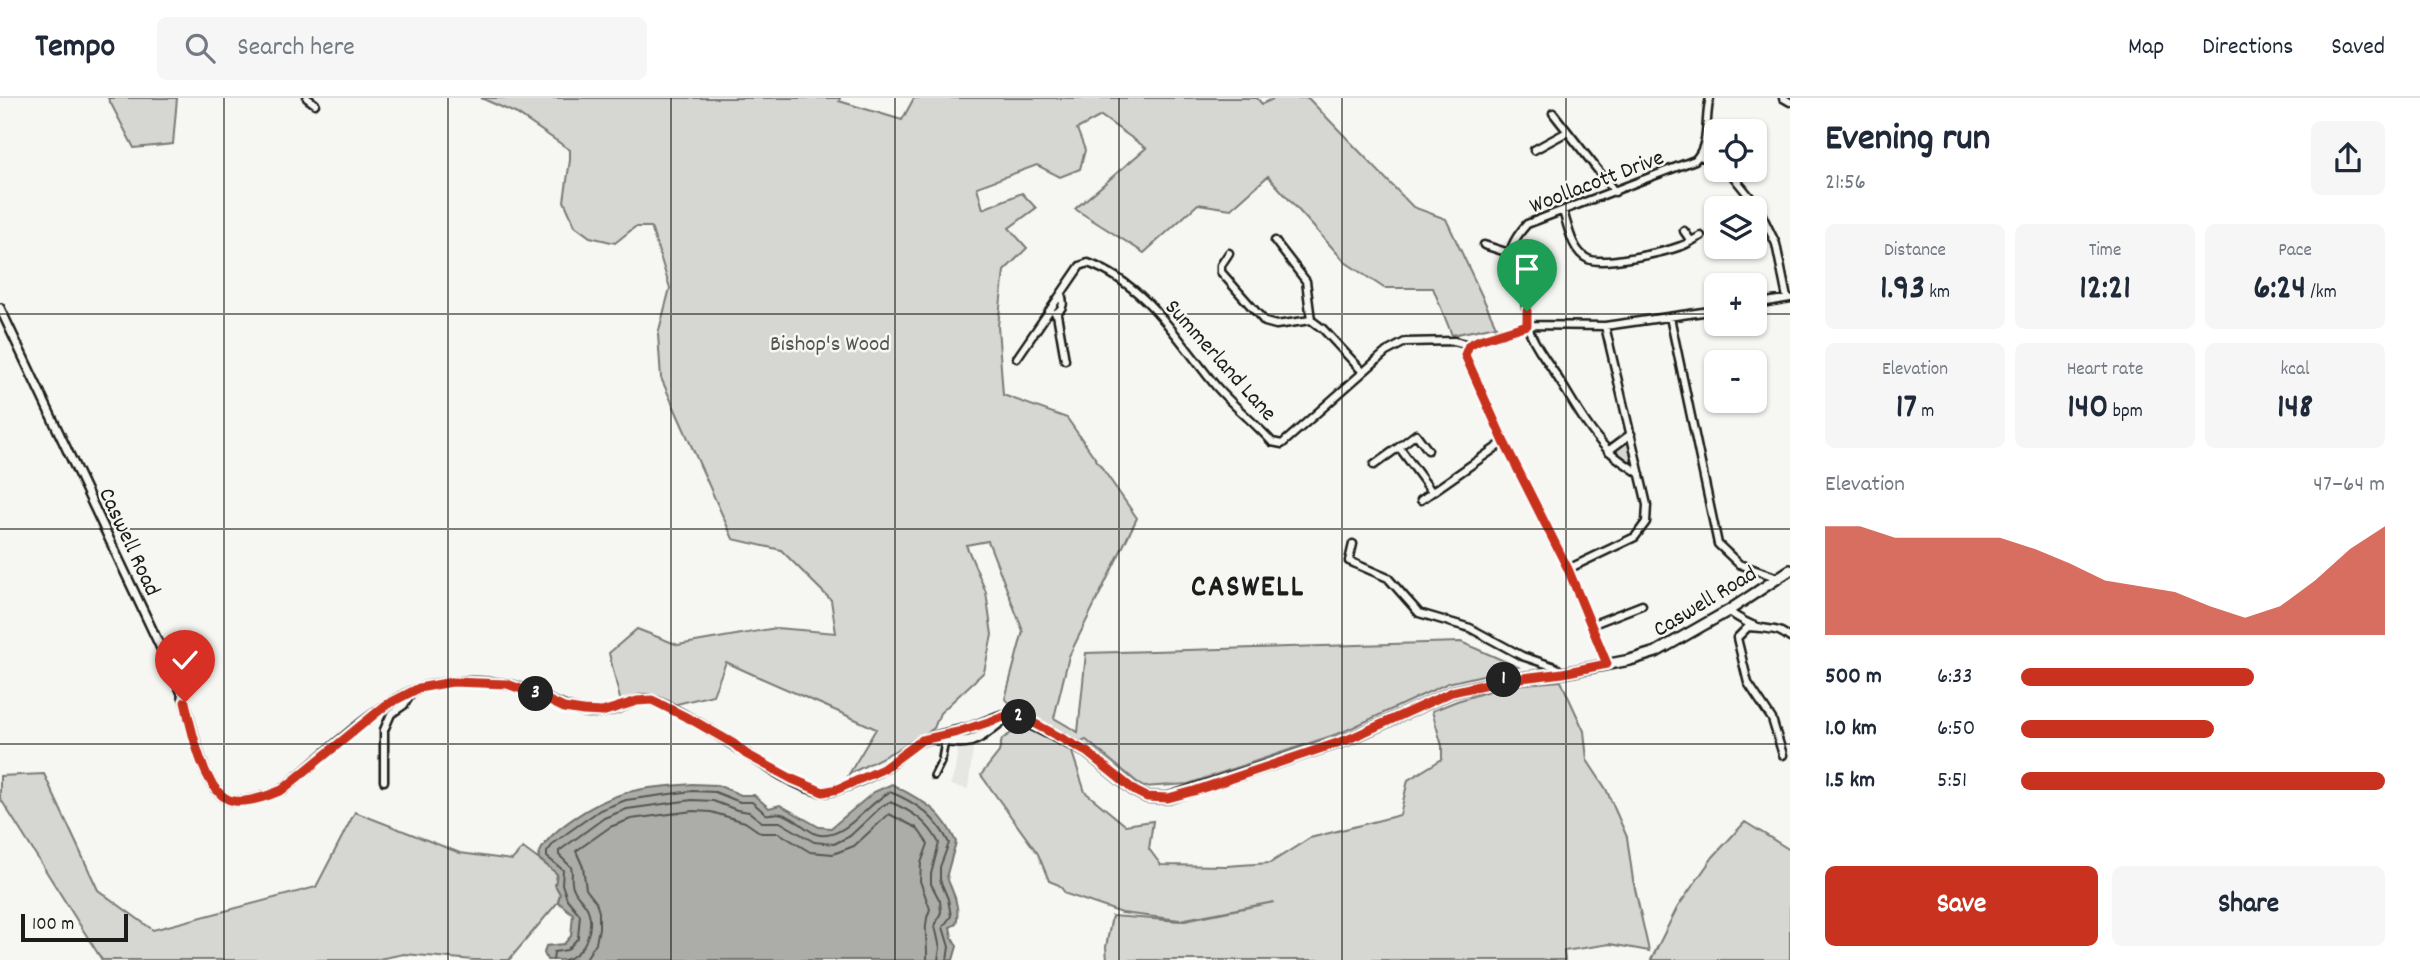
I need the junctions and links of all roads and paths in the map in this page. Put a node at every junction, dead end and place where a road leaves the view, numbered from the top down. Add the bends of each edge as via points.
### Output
1 (307, 98) edge
2 (1710, 98) edge
3 (1783, 98) edge
4 (1790, 102) edge
5 (316, 104) dead end
6 (1553, 113) dead end
7 (1567, 131) junction
8 (1534, 150) dead end
9 (1699, 156) junction
10 (1704, 158) edge
11 (1738, 182) edge
12 (1615, 192) junction
13 (1563, 211) junction
14 (1684, 231) dead end
15 (1701, 236) dead end
16 (1275, 241) dead end
17 (1691, 241) junction
18 (1484, 245) dead end
19 (1229, 253) dead end
20 (1509, 253) junction
21 (1061, 294) junction
22 (1789, 298) edge
23 (1767, 302) edge
24 (0, 309) edge
25 (1704, 312) edge
26 (1046, 313) junction
27 (1057, 314) junction
28 (1670, 317) junction
29 (1311, 320) junction
30 (1527, 325) junction
31 (1605, 326) junction
32 (1469, 345) junction
33 (1017, 358) dead end
34 (1066, 360) dead end
35 (1363, 372) junction
36 (1411, 428) dead end
37 (1416, 434) junction
38 (1631, 434) junction
39 (1504, 442) junction
40 (1399, 447) junction
41 (1428, 450) dead end
42 (1608, 451) junction
43 (1374, 465) dead end
44 (1640, 474) junction
45 (1432, 492) junction
46 (1421, 500) dead end
47 (1353, 544) dead end
48 (1568, 569) junction
49 (1790, 570) edge
50 (1778, 578) junction
51 (1642, 605) dead end
52 (1728, 611) junction
53 (1591, 625) junction
54 (1760, 628) junction
55 (1790, 638) edge
56 (1607, 664) junction
57 (1563, 673) junction
58 (412, 692) junction
59 (1010, 715) junction
60 (932, 738) junction
61 (946, 741) junction
62 (1783, 755) dead end
63 (934, 776) dead end
64 (384, 781) dead end

1 - 5 street
2 - 9 street
3 - 4 street
6 - 7 street
7 - 8 street
7 - 12 street
9 - 10 street
9 - 12 street, Woollacott Drive
11 - 22 street via 1758,207 1776,244
12 - 13 street, Woollacott Drive
13 - 17 street via 1576,248 1588,259 1611,261
13 - 20 street, Woollacott Drive via 1527,224
14 - 17 street
15 - 17 street
16 - 29 street via 1306,281
18 - 20 street
19 - 29 street via 1221,272 1262,319 1276,325
20 - 30 street
21 - 26 street, Summerland Lane
21 - 27 street, Summerland Lane via 1064,303
21 - 35 street, Summerland Lane via 1080,266 1088,263 1116,276 1163,319 1216,387 1272,442 1287,441
22 - 23 street
24 - 58 street, Caswell Road via 175,678 198,753 223,797 234,801 282,790 386,705
25 - 28 street, Summerland Lane
26 - 27 street
26 - 33 street, Summerland Lane
27 - 34 street, Summerland Lane
28 - 31 street, Summerland Lane
28 - 50 street via 1718,544 1739,564
29 - 35 street
30 - 31 street, Summerland Lane
30 - 32 street, Summerland Lane
30 - 42 street via 1536,346
31 - 38 street
32 - 35 street, Summerland Lane via 1405,342
32 - 39 street via 1465,355
36 - 37 street
37 - 40 street
37 - 41 street
38 - 42 street
38 - 44 street
39 - 45 street
39 - 48 street
40 - 43 street
40 - 45 street
42 - 44 street
44 - 48 street via 1647,505 1642,530
45 - 46 street
47 - 57 street via 1349,561 1388,578 1419,613 1470,628
48 - 53 street
49 - 50 main road, Caswell Road
50 - 52 main road, Caswell Road
51 - 53 street
52 - 54 street
52 - 56 main road, Caswell Road via 1656,652
53 - 56 street
54 - 55 street via 1780,629
54 - 62 street via 1748,627 1737,638 1738,648 1748,683 1772,719
56 - 57 main road, Caswell Road
57 - 59 main road, Caswell Road via 1452,692 1349,739 1168,798 1135,791 1087,752
58 - 60 street, Caswell Road via 452,682 507,684 564,708 593,712 652,700 823,792 883,769 914,744
58 - 64 street via 404,705 390,714 384,730
59 - 60 main road, Caswell Road
59 - 61 main road via 974,741
60 - 61 main road
61 - 63 street

